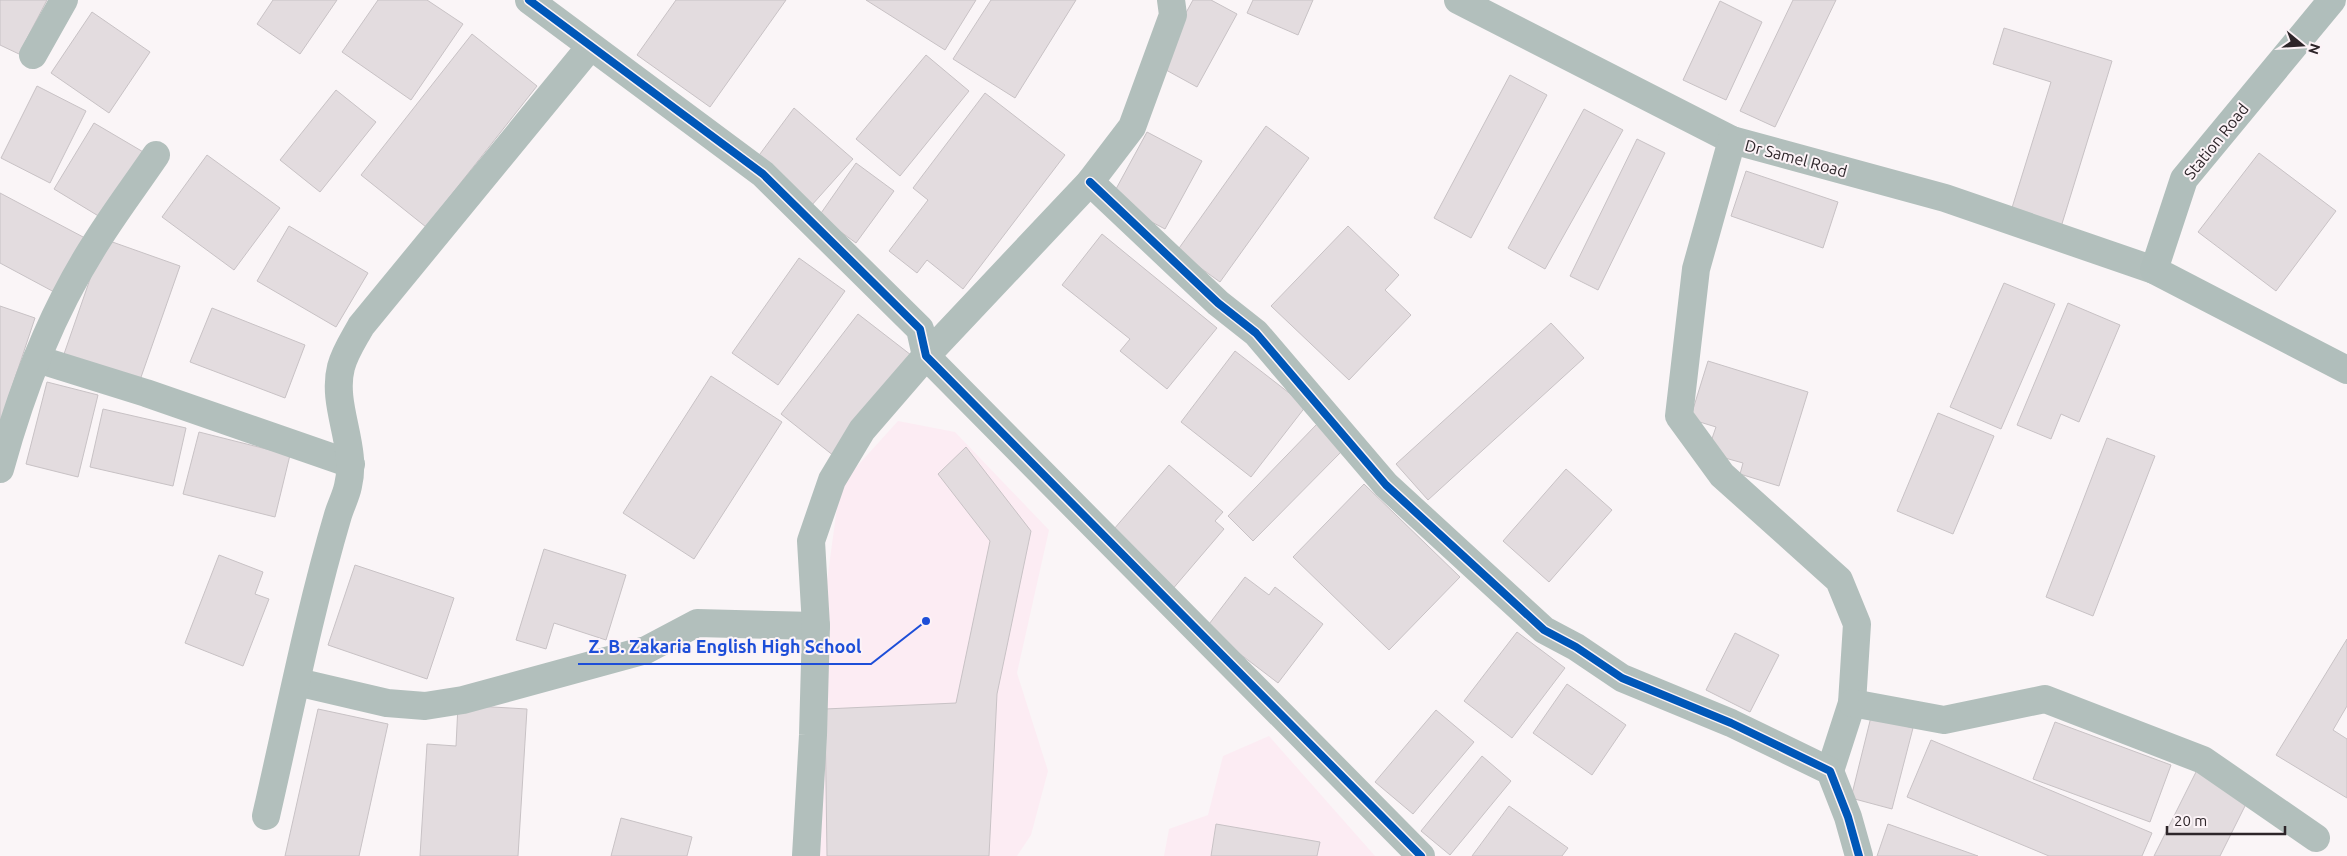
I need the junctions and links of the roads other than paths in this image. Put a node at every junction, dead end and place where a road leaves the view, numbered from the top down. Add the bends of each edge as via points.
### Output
1 (64, 0) edge
2 (529, 0) edge
3 (1170, 0) edge
4 (1458, 0) edge
5 (2332, 0) edge
6 (590, 47) junction
7 (33, 55) dead end
8 (1732, 140) junction
9 (156, 155) dead end
10 (1090, 182) junction
11 (2154, 270) junction
12 (926, 356) junction
13 (37, 359) junction
14 (2347, 370) edge
15 (351, 464) junction
16 (0, 469) edge
17 (816, 626) junction
18 (298, 682) junction
19 (1852, 703) junction
20 (1830, 771) junction
21 (266, 816) dead end
22 (2316, 838) dead end
23 (806, 856) edge
24 (1420, 856) edge
25 (1859, 856) edge

1 - 7 street
2 - 6 street
3 - 10 street via 1174,15 1132,127
4 - 8 street, Dr Samel Road
5 - 11 main road, Station Road via 2184,179
6 - 12 street via 763,174 920,329
6 - 15 street via 361,326 341,367 339,391
8 - 11 street, Dr Samel Road via 1945,198
8 - 19 street via 1696,269 1679,416 1722,475 1839,580 1857,624
9 - 13 street via 92,249
10 - 12 street
10 - 20 street via 1218,303 1256,333 1386,485 1544,630 1622,678 1731,723
11 - 14 main road
12 - 17 street via 862,430 832,480 810,541
12 - 24 street
13 - 15 street
13 - 16 street via 17,408
15 - 18 street
17 - 18 street via 697,623 646,650 463,700 425,706 387,702
17 - 23 street
18 - 21 street
19 - 20 street
19 - 22 street via 1944,720 2045,698 2204,760
20 - 25 street

